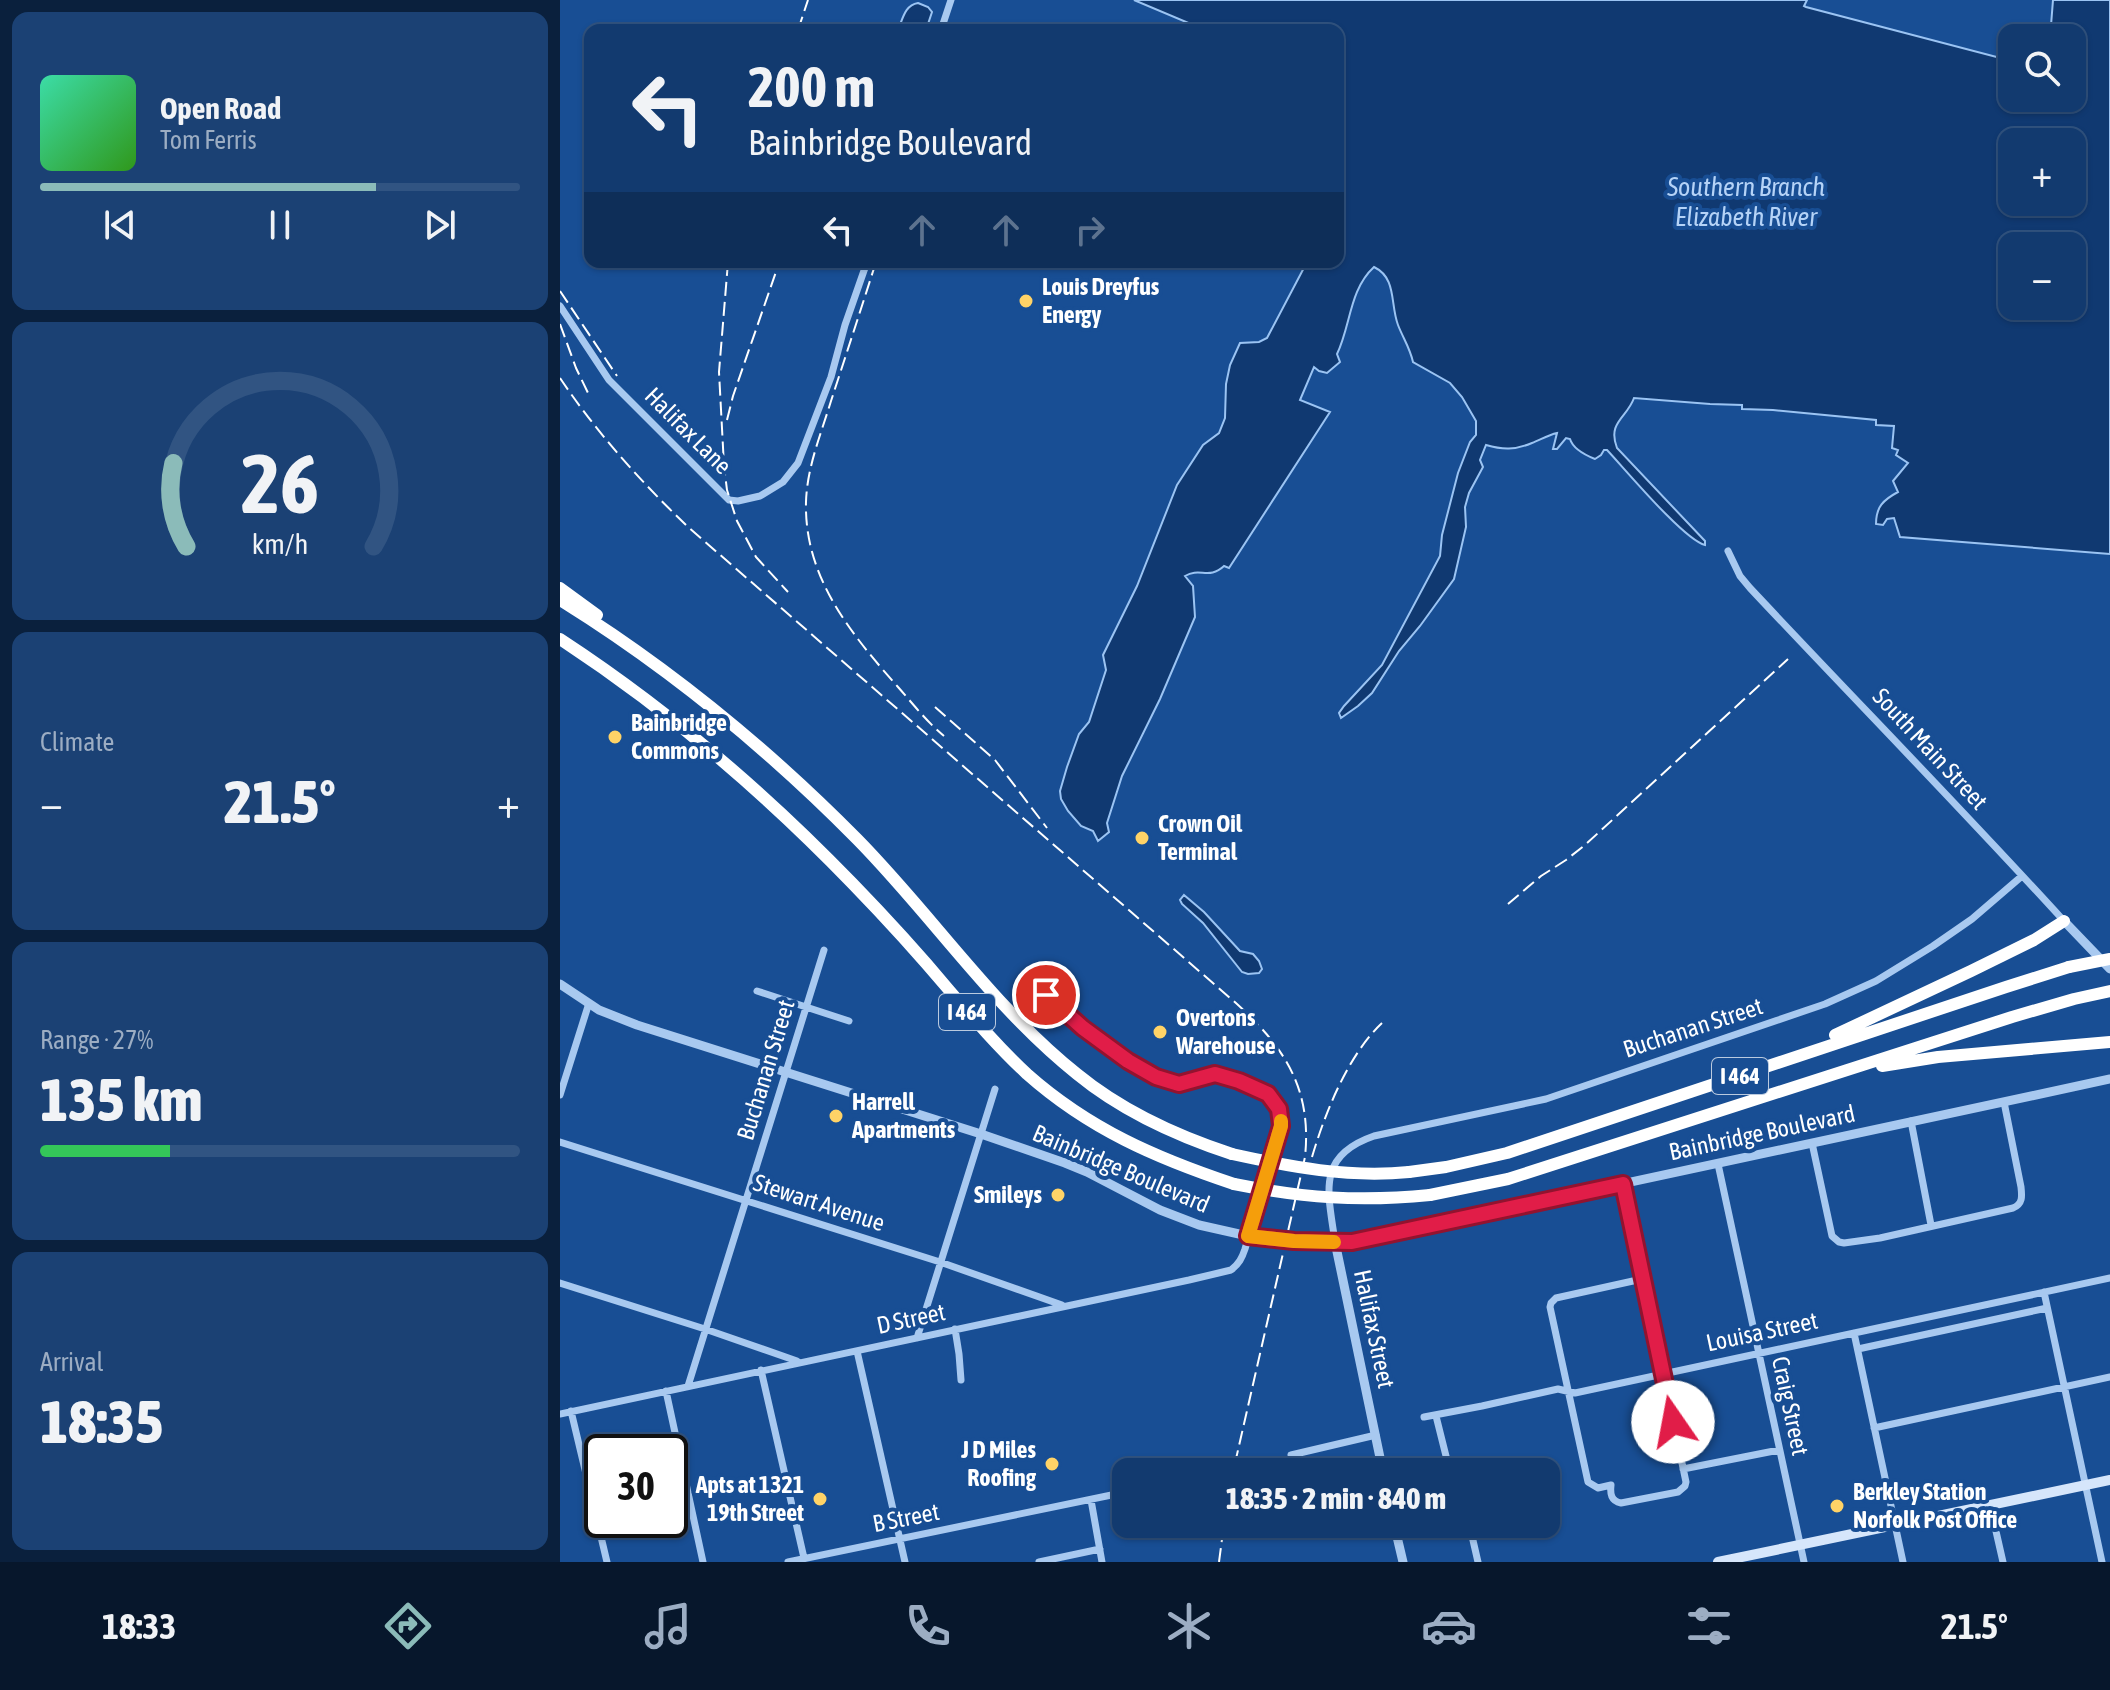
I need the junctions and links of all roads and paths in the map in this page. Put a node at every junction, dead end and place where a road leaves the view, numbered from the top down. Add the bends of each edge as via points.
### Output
1 (951, 0) edge
2 (943, 24) edge
3 (865, 268) edge
4 (560, 306) edge
5 (1728, 551) dead end
6 (560, 588) edge
7 (560, 600) edge
8 (561, 640) edge
9 (670, 675) junction
10 (2022, 876) junction
11 (2064, 921) junction
12 (824, 950) dead end
13 (2110, 959) edge
14 (2110, 969) edge
15 (1028, 979) dead end
16 (560, 984) edge
17 (757, 991) dead end
18 (2104, 992) edge
19 (589, 1003) junction
20 (806, 1007) junction
21 (849, 1021) dead end
22 (2110, 1042) edge
23 (786, 1072) junction
24 (1736, 1077) junction
25 (1820, 1079) junction
26 (2110, 1079) edge
27 (995, 1089) dead end
28 (560, 1095) edge
29 (2004, 1102) junction
30 (1911, 1121) junction
31 (981, 1134) junction
32 (560, 1142) edge
33 (1812, 1143) junction
34 (1345, 1151) joint
35 (1718, 1164) junction
36 (1623, 1184) junction
37 (746, 1200) junction
38 (1931, 1225) junction
39 (1248, 1236) junction
40 (1335, 1242) junction
41 (940, 1262) junction
42 (2110, 1278) edge
43 (1642, 1279) junction
44 (560, 1283) edge
45 (2044, 1292) junction
46 (1065, 1306) junction
47 (2047, 1308) junction
48 (1946, 1313) junction
49 (1949, 1328) junction
50 (705, 1329) junction
51 (955, 1329) junction
52 (1854, 1333) junction
53 (917, 1338) junction
54 (1858, 1349) junction
55 (857, 1351) junction
56 (1759, 1354) junction
57 (799, 1362) junction
58 (761, 1370) junction
59 (1663, 1374) junction
60 (2110, 1377) edge
61 (961, 1380) dead end
62 (688, 1386) junction
63 (2064, 1387) junction
64 (666, 1391) junction
65 (1567, 1391) junction
66 (571, 1411) junction
67 (560, 1414) edge
68 (1436, 1416) junction
69 (1424, 1417) dead end
70 (1874, 1428) junction
71 (1376, 1435) junction
72 (1779, 1450) junction
73 (1291, 1455) dead end
74 (1380, 1458) edge
75 (1446, 1458) edge
76 (1683, 1469) junction
77 (2110, 1480) edge
78 (2085, 1485) junction
79 (1112, 1495) edge
80 (1091, 1500) junction
81 (1990, 1505) junction
82 (1895, 1525) junction
83 (1397, 1538) edge
84 (1472, 1538) edge
85 (899, 1540) junction
86 (1800, 1545) junction
87 (1100, 1549) junction
88 (804, 1558) junction
89 (607, 1562) edge
90 (703, 1562) edge
91 (788, 1562) edge
92 (905, 1562) edge
93 (1039, 1562) edge
94 (1102, 1562) edge
95 (1403, 1562) edge
96 (1478, 1562) edge
97 (1718, 1562) edge
98 (1804, 1562) edge
99 (1903, 1562) edge
100 (2003, 1562) edge
101 (2102, 1562) edge

1 - 2 street
3 - 4 street, Halifax Lane via 798,463 783,482 747,499 729,500 609,380
5 - 10 street, South Main Street via 1750,588
6 - 9 highway
7 - 9 highway, I 464
8 - 25 highway, I 464, bridge via 664,713 783,814 1029,1075 1128,1142 1234,1184 1343,1199 1430,1195 1508,1179
9 - 24 highway, I 464, bridge via 832,814 1031,1033 1127,1109 1181,1136 1232,1154 1323,1172 1409,1172 1507,1153
10 - 11 street, South Main Street
10 - 34 street, Buchanan Street via 1924,953 1825,1004 1546,1099 1374,1136
11 - 14 street, South Main Street
11 - 24 highway via 1869,1021
12 - 20 street, Buchanan Street
13 - 24 highway, I 464, bridge via 2069,967
15 - 39 street via 1083,1028 1156,1077 1179,1084 1215,1074 1268,1094 1279,1109 1281,1126
16 - 19 street, Bainbridge Boulevard
17 - 20 street
18 - 25 highway, I 464
19 - 23 street, Bainbridge Boulevard via 637,1025
19 - 28 street
20 - 21 street
20 - 23 street, Buchanan Street
22 - 25 highway via 1916,1060
23 - 31 street, Bainbridge Boulevard
23 - 37 street, Buchanan Street
26 - 29 street, Bainbridge Boulevard
27 - 31 street
29 - 30 street, Bainbridge Boulevard
29 - 38 street via 2022,1197 2016,1206
30 - 33 street, Bainbridge Boulevard
30 - 38 street
31 - 39 street, Bainbridge Boulevard via 1087,1172 1183,1220
31 - 41 street
32 - 37 street, Stewart Avenue
33 - 35 street, Bainbridge Boulevard
33 - 38 street via 1832,1236 1839,1242
34 - 40 street, Halifax Street via 1334,1162 1328,1191
35 - 36 street, Bainbridge Boulevard
35 - 56 street, Craig Street
36 - 40 street, Bainbridge Boulevard
36 - 43 street
37 - 41 street, Stewart Avenue
37 - 50 street, Buchanan Street
39 - 40 street, Bainbridge Boulevard
39 - 46 street, D Street via 1241,1260 1231,1270
40 - 71 street, Halifax Street
41 - 46 street, Stewart Avenue
41 - 53 street
42 - 45 street, Louisa Street
43 - 59 street
43 - 65 street via 1556,1298 1550,1307
44 - 50 street
45 - 47 street
45 - 48 street, Louisa Street
46 - 51 street, D Street
47 - 49 street
47 - 63 street
48 - 49 street
48 - 52 street, Louisa Street
49 - 54 street
50 - 57 street
50 - 62 street, Buchanan Street
51 - 53 street, D Street
51 - 61 street
52 - 54 street
52 - 56 street, Louisa Street
53 - 55 street, D Street
54 - 70 street
55 - 57 street, D Street
55 - 85 street
56 - 59 street, Louisa Street
56 - 72 street, Craig Street
57 - 58 street, D Street
58 - 62 street, D Street
58 - 88 street
59 - 65 street, Louisa Street
59 - 76 street
60 - 63 street
62 - 64 street, D Street
63 - 70 street
63 - 78 street
64 - 66 street, D Street
64 - 90 street
65 - 68 street, Louisa Street
65 - 76 street via 1588,1482 1598,1488 1611,1485 1616,1502 1678,1492 1686,1482
66 - 67 street, D Street
66 - 89 street
68 - 69 street, Louisa Street
68 - 75 street
70 - 82 street
71 - 73 street
71 - 74 street, Halifax Street
72 - 76 street
72 - 86 street, Craig Street
77 - 78 main road
78 - 81 main road
78 - 101 street
79 - 80 street, B Street
80 - 85 street, B Street
80 - 87 street
81 - 82 main road
81 - 100 street
82 - 86 main road
82 - 99 street
83 - 95 street
84 - 96 street
85 - 88 street, B Street
85 - 92 street
86 - 97 main road
86 - 98 street, Craig Street
87 - 93 street
87 - 94 street
88 - 91 street, B Street

